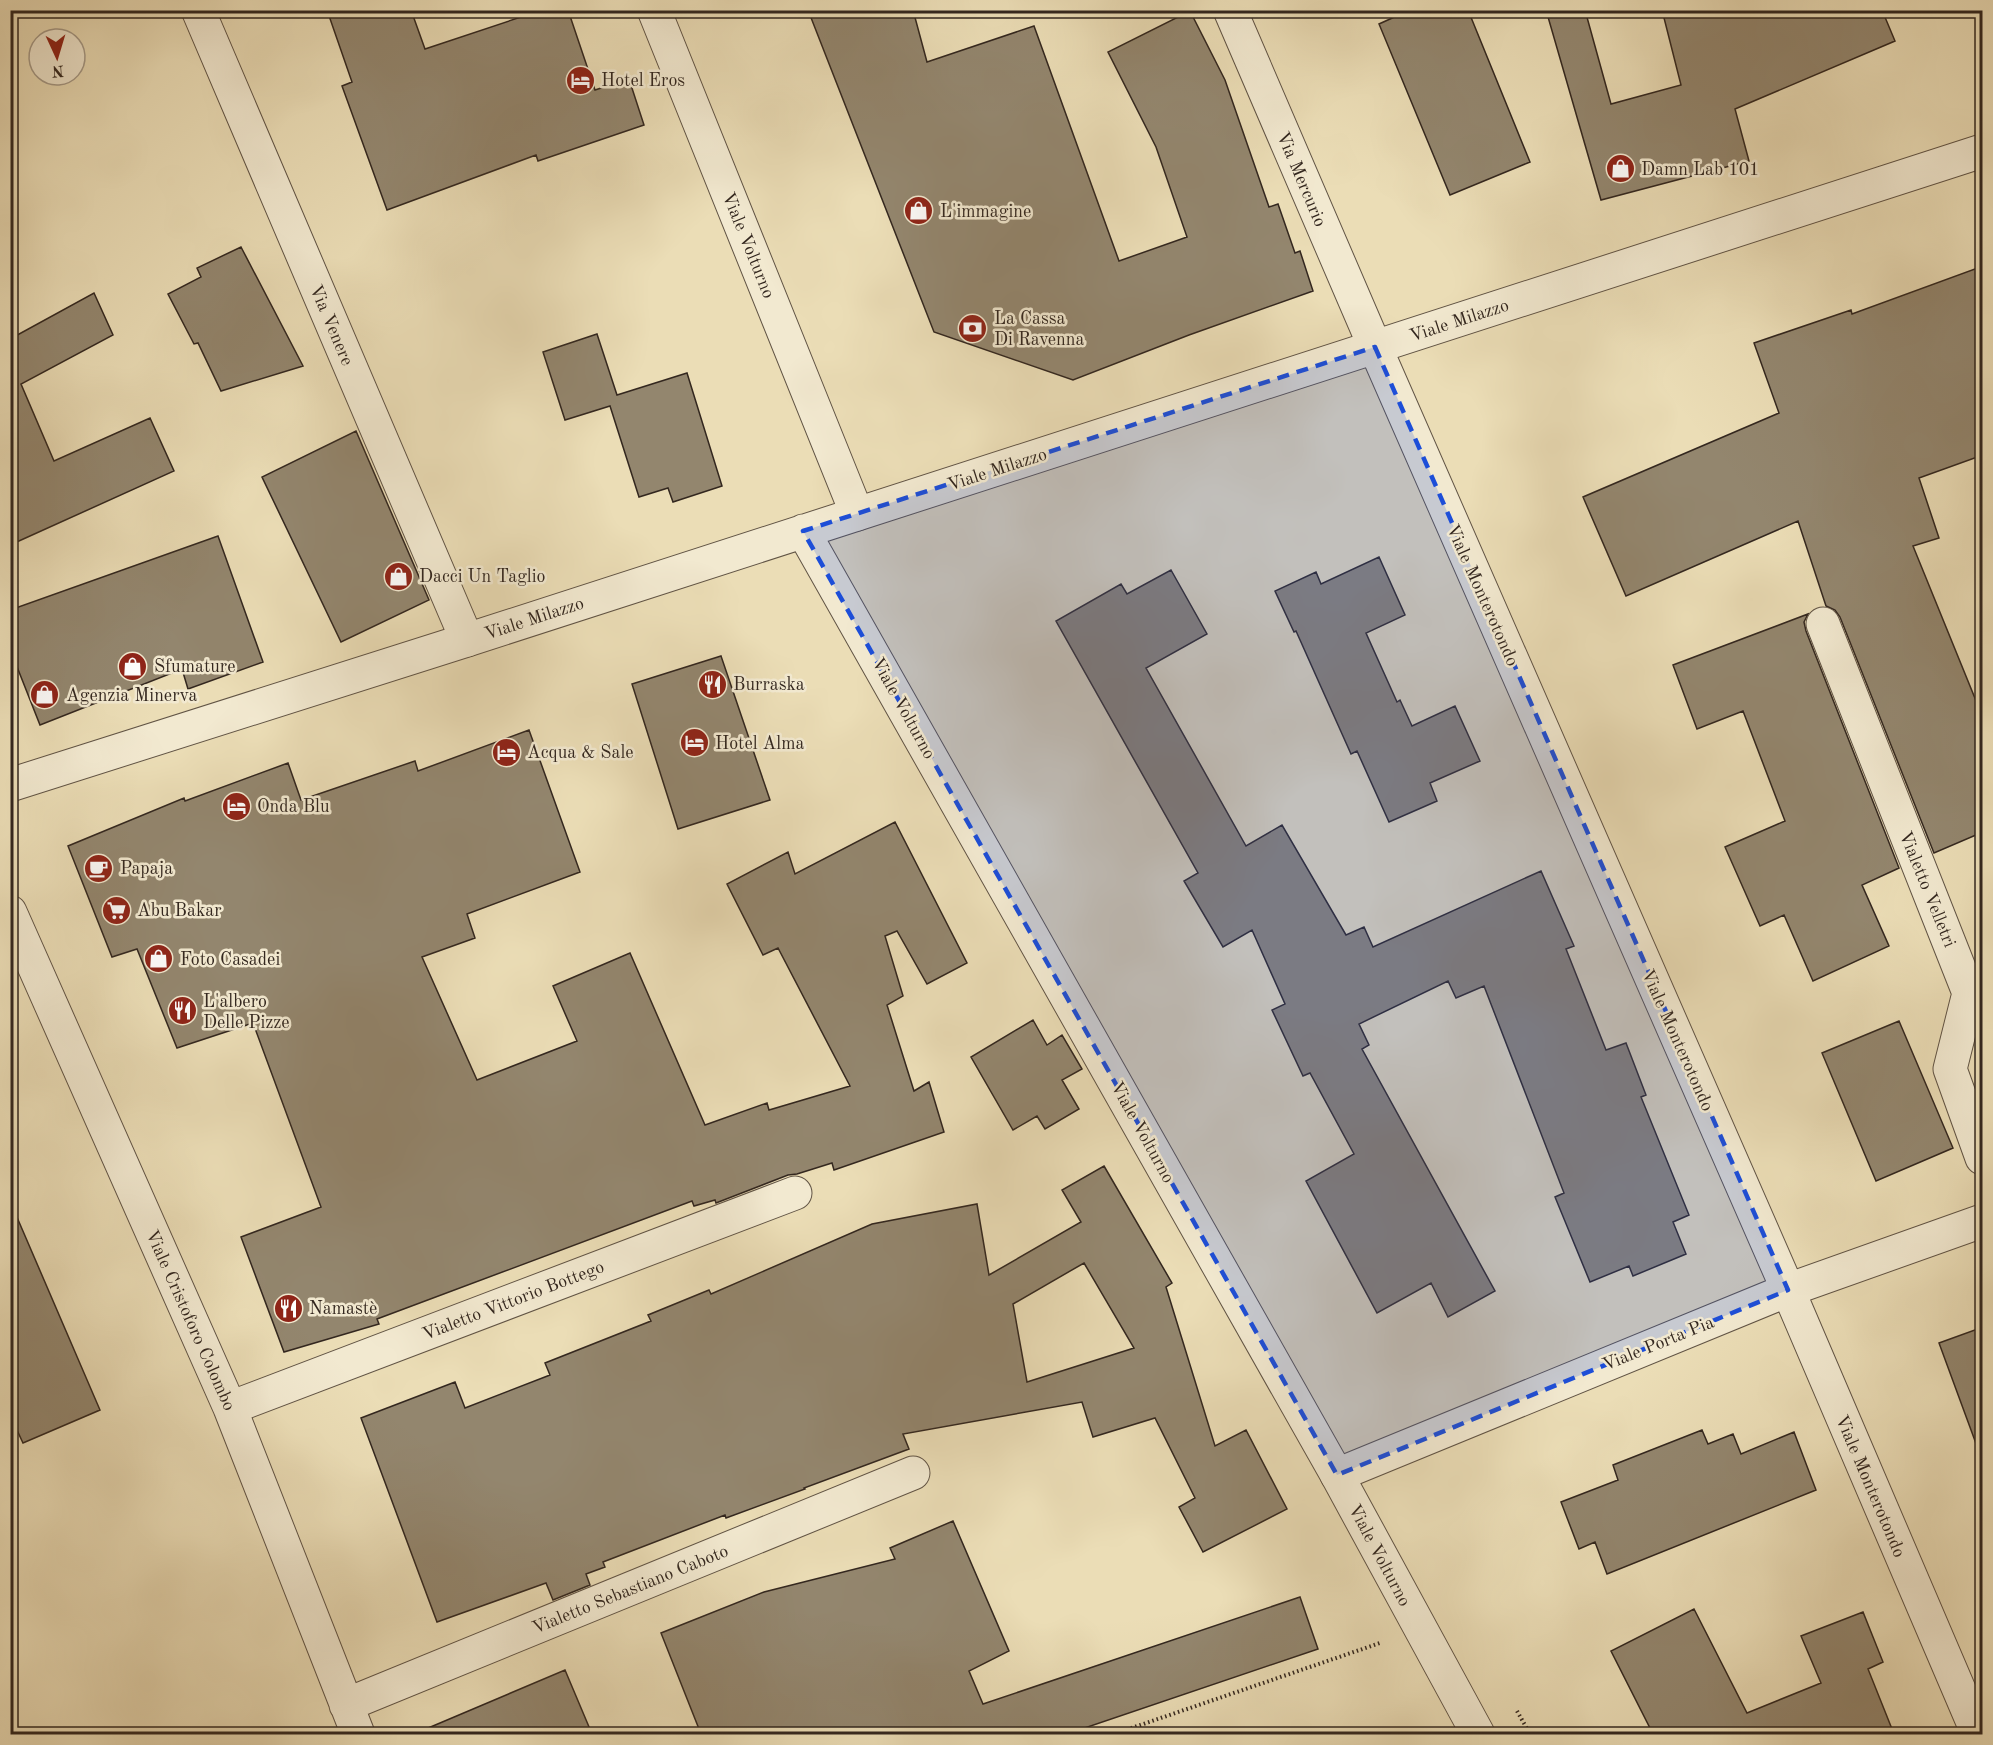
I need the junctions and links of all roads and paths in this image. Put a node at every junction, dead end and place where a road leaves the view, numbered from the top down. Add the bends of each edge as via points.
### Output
1 (198, 10) edge
2 (654, 10) edge
3 (1230, 10) edge
4 (1983, 152) edge
5 (1375, 347) junction
6 (857, 514) junction
7 (803, 531) junction
8 (1823, 624) dead end
9 (466, 640) junction
10 (10, 785) edge
11 (10, 912) edge
12 (1983, 1158) edge
13 (795, 1193) dead end
14 (1983, 1221) edge
15 (1788, 1290) junction
16 (230, 1407) junction
17 (913, 1473) dead end
18 (1337, 1475) junction
19 (1420, 1629) junction
20 (1973, 1697) edge
21 (352, 1720) edge
22 (1114, 1734) edge
23 (1478, 1734) edge
24 (1978, 1734) edge

1 - 9 street, Via Venere
2 - 6 street, Viale Volturno
3 - 5 street, Via Mercurio
4 - 5 street, Viale Milazzo
5 - 6 street, Viale Milazzo
5 - 15 street, Viale Monterotondo
6 - 7 street, Viale Milazzo
7 - 9 street, Viale Milazzo
7 - 18 street, Viale Volturno
8 - 12 street, Vialetto Velletri via 1969,993 1950,1069
9 - 10 street, Viale Milazzo
11 - 16 street, Viale Cristoforo Colombo
13 - 16 street, Vialetto Vittorio Bottego
14 - 15 street, Viale Porta Pia
15 - 18 street, Viale Porta Pia
15 - 20 street, Viale Monterotondo
16 - 21 street, Viale Cristoforo Colombo
17 - 21 street, Vialetto Sebastiano Caboto
18 - 19 street, Viale Volturno
19 - 22 path
19 - 23 street, Viale Volturno
20 - 24 street, Viale Monterotondo

